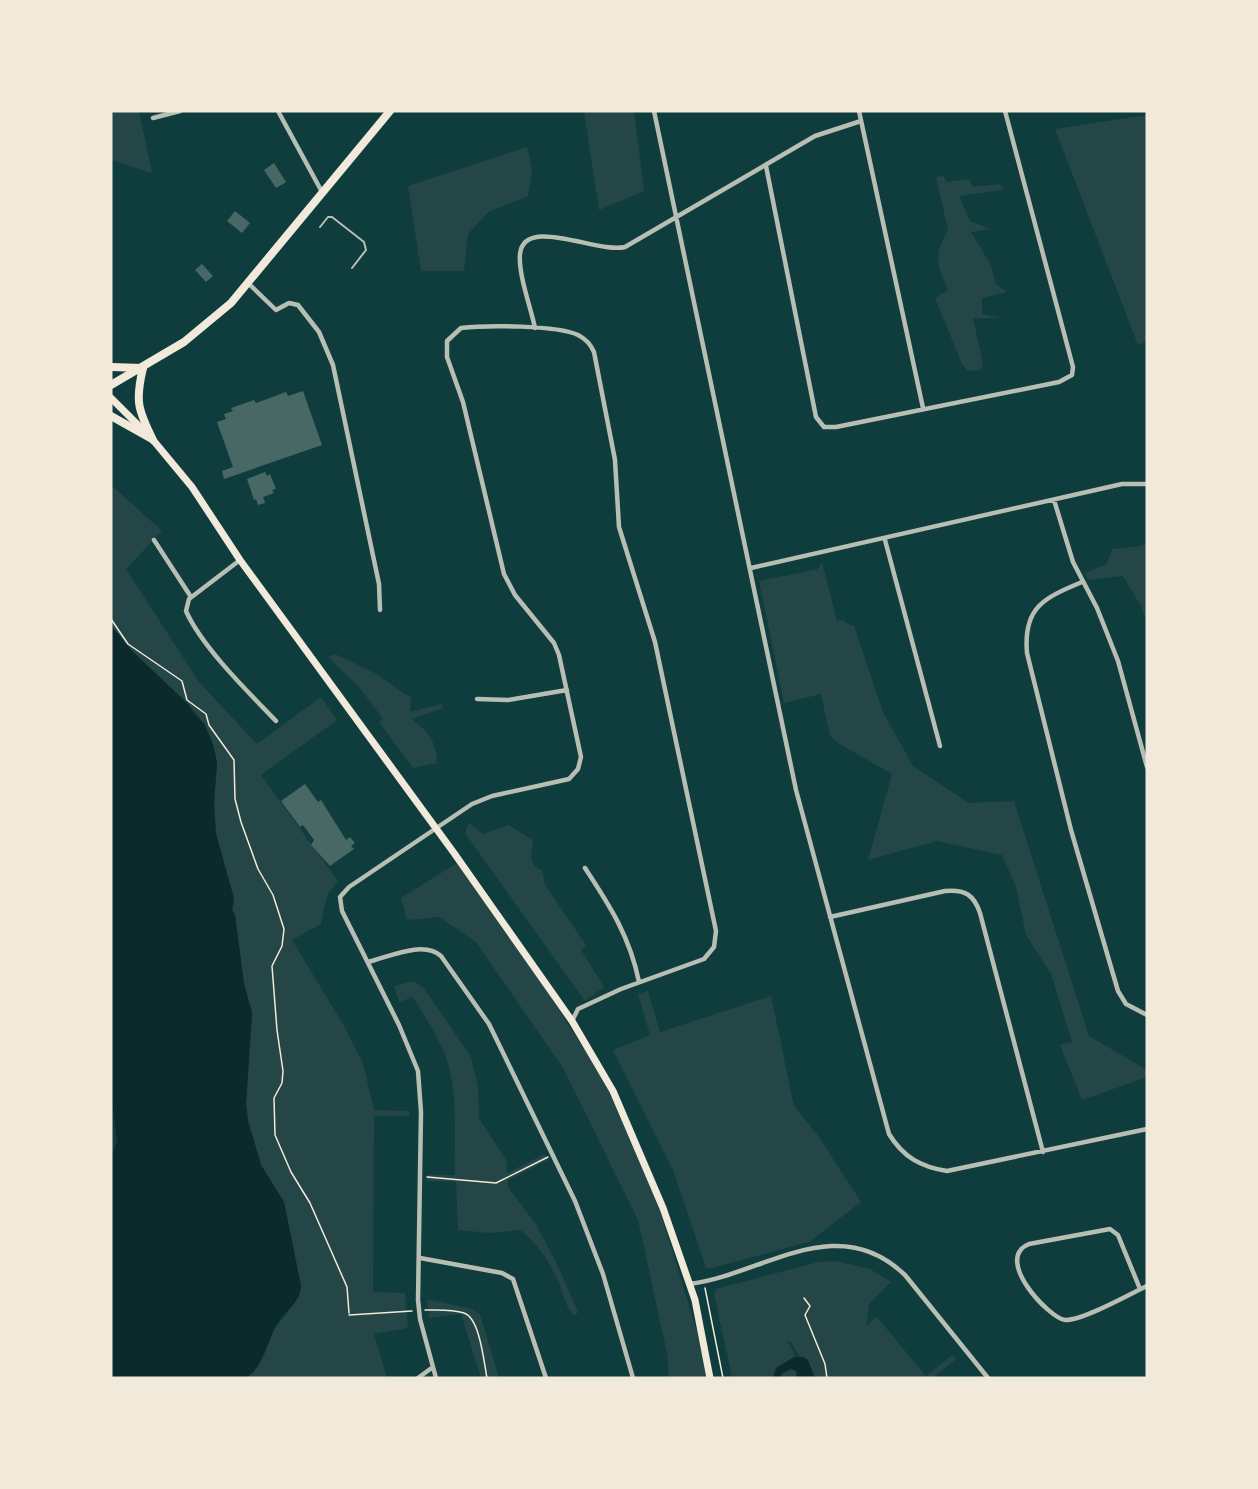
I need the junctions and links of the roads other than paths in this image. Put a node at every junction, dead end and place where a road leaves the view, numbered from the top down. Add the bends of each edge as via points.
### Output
1 (180, 111) edge
2 (278, 111) edge
3 (390, 111) edge
4 (662, 111) edge
5 (859, 111) edge
6 (1005, 111) edge
7 (655, 113) edge
8 (153, 118) dead end
9 (861, 121) junction
10 (766, 166) junction
11 (322, 192) junction
12 (676, 217) junction
13 (320, 228) dead end
14 (352, 268) dead end
15 (249, 284) junction
16 (535, 328) junction
17 (111, 367) edge
18 (143, 368) junction
19 (111, 385) edge
20 (111, 398) edge
21 (923, 408) junction
22 (111, 416) edge
23 (153, 440) junction
24 (1147, 484) edge
25 (1054, 500) junction
26 (154, 540) dead end
27 (885, 540) junction
28 (240, 560) junction
29 (751, 568) junction
30 (1082, 582) junction
31 (191, 597) junction
32 (380, 610) dead end
33 (567, 690) junction
34 (477, 699) dead end
35 (276, 721) dead end
36 (940, 746) dead end
37 (1147, 767) edge
38 (435, 827) junction
39 (585, 868) dead end
40 (830, 916) junction
41 (368, 962) junction
42 (639, 982) junction
43 (1147, 1015) edge
44 (572, 1021) junction
45 (1147, 1129) edge
46 (1043, 1152) junction
47 (420, 1258) junction
48 (689, 1284) junction
49 (1147, 1286) edge
50 (1140, 1289) junction
51 (433, 1367) junction
52 (418, 1378) edge
53 (436, 1378) edge
54 (546, 1378) edge
55 (633, 1378) edge
56 (710, 1378) edge
57 (988, 1378) edge

1 - 8 street
2 - 11 street
3 - 11 main road
4 - 7 street
5 - 9 street
6 - 21 street via 1072,375 1059,381
7 - 12 street
9 - 10 street via 815,136
9 - 21 street
10 - 12 street
10 - 21 street via 819,422 824,427 836,428
11 - 15 main road
12 - 16 street via 619,249 538,235 527,240 520,259
12 - 29 street
13 - 14 lane via 332,217 364,242 366,250
15 - 18 main road via 204,327
15 - 32 street via 276,310 289,303 298,305 326,345 380,584
16 - 33 street via 461,328 450,337 446,352 466,413 504,574 515,595 554,643
16 - 42 street via 577,334 588,342 595,356 615,460 621,535 655,642 716,931 714,947 704,959
17 - 18 highway
18 - 19 main road
18 - 23 main road via 138,405
20 - 23 main road
22 - 23 main road
23 - 28 main road via 192,487
24 - 25 street via 1122,484
25 - 27 street
25 - 30 street
26 - 31 street
27 - 29 street
27 - 36 street
28 - 31 street
28 - 38 main road
29 - 40 street via 796,790
30 - 37 street via 1118,661
30 - 43 street via 1050,596 1035,610 1027,627 1027,653 1071,830 1118,991 1126,1004
31 - 35 street via 186,610 201,635
33 - 34 street via 508,700
33 - 38 street via 581,757 573,777 480,800
38 - 41 street via 340,897 342,911
38 - 44 main road
39 - 42 street via 626,934
40 - 46 street via 882,1115 900,1150 926,1166 947,1170
40 - 46 street via 945,891 963,891 974,898
41 - 47 street via 418,1071
41 - 55 street via 422,948 432,950 441,956 489,1024 593,1244
42 - 44 street via 578,1009
44 - 48 main road via 633,1134 681,1253
45 - 46 street
47 - 51 street via 419,1310
47 - 54 street via 510,1276 518,1287
48 - 56 main road
48 - 57 street via 810,1249 838,1246 866,1251 905,1275
49 - 50 street
50 - 50 street via 1075,1318 1062,1319 1052,1315 1018,1272 1018,1251 1027,1244 1110,1229 1118,1234
51 - 52 street
51 - 53 street

